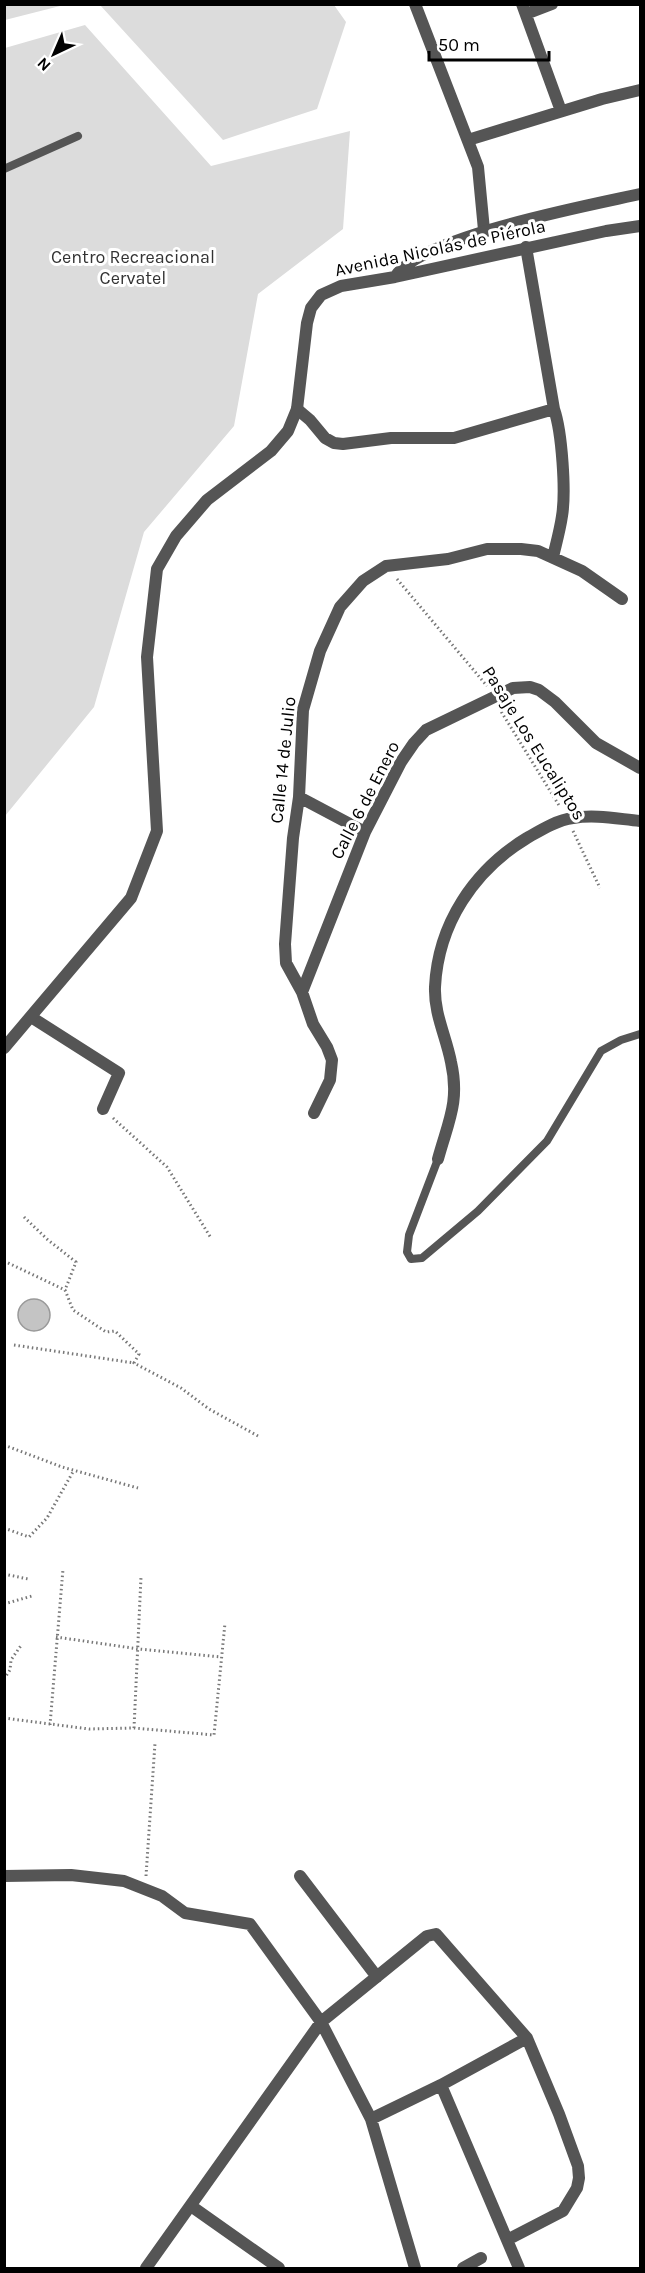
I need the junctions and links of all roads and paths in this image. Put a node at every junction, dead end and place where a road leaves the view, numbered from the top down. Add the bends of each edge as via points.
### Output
1 (415, 4) edge
2 (552, 4) edge
3 (524, 9) edge
4 (640, 90) edge
5 (561, 111) junction
6 (78, 136) dead end
7 (468, 140) junction
8 (4, 170) edge
9 (640, 194) edge
10 (640, 226) edge
11 (484, 230) junction
12 (526, 247) junction
13 (395, 277) junction
14 (297, 408) junction
15 (554, 410) junction
16 (553, 557) junction
17 (386, 566) junction
18 (622, 599) dead end
19 (494, 699) junction
20 (640, 768) edge
21 (299, 797) junction
22 (567, 819) junction
23 (640, 821) edge
24 (365, 832) junction
25 (600, 888) dead end
26 (302, 992) junction
27 (31, 1017) junction
28 (640, 1034) edge
29 (4, 1048) edge
30 (103, 1109) joint
31 (314, 1113) dead end
32 (438, 1159) joint
33 (24, 1217) dead end
34 (212, 1238) dead end
35 (4, 1261) edge
36 (64, 1290) junction
37 (14, 1345) dead end
38 (134, 1363) junction
39 (258, 1436) dead end
40 (4, 1445) edge
41 (74, 1470) junction
42 (138, 1488) dead end
43 (4, 1528) edge
44 (63, 1569) dead end
45 (4, 1574) edge
46 (141, 1577) dead end
47 (28, 1579) dead end
48 (32, 1596) dead end
49 (4, 1604) edge
50 (225, 1623) dead end
51 (56, 1637) junction
52 (22, 1644) dead end
53 (139, 1649) junction
54 (222, 1657) junction
55 (4, 1679) edge
56 (4, 1718) edge
57 (50, 1725) junction
58 (134, 1728) junction
59 (154, 1743) dead end
60 (4, 1875) edge
61 (300, 1876) dead end
62 (142, 1887) junction
63 (377, 1977) junction
64 (321, 2022) junction
65 (526, 2038) junction
66 (441, 2085) junction
67 (371, 2120) junction
68 (191, 2206) junction
69 (507, 2240) junction
70 (481, 2258) dead end
71 (147, 2268) edge
72 (279, 2268) edge
73 (415, 2268) edge
74 (463, 2268) edge
75 (519, 2268) edge

1 - 7 street
2 - 3 street
3 - 5 street
4 - 5 street
5 - 7 street
6 - 8 lane
7 - 11 street via 478,167
9 - 11 street
10 - 12 street, Avenida Nicolás de Piérola
11 - 13 street via 415,258 400,268
12 - 13 street, Avenida Nicolás de Piérola
12 - 15 street
13 - 14 street, Avenida Nicolás de Piérola via 341,286 321,295 311,308
14 - 15 street via 325,438 343,444 391,438 454,438
14 - 27 street, Avenida Nicolás de Piérola via 288,431 272,451 207,500 176,536 157,569 147,657 157,831 131,898
15 - 16 street via 559,422 562,513
16 - 17 street, Calle 14 de Julio via 538,551 487,549 448,559
16 - 18 street, Calle 14 de Julio via 582,571
17 - 19 path, Pasaje Los Eucaliptos
17 - 21 street, Calle 14 de Julio via 350,593 324,641 303,710
19 - 20 street, Calle 6 de Enero via 513,688 539,690 596,743
19 - 22 path, Pasaje Los Eucaliptos
19 - 24 street, Calle 6 de Enero via 419,736
21 - 24 street
21 - 26 street, Calle 14 de Julio via 285,944 286,963
22 - 23 street via 595,816
22 - 25 path, Pasaje Los Eucaliptos
22 - 32 street via 537,832 490,866 459,906 445,935 436,974 436,1001 452,1064 454,1093 451,1122
24 - 26 street, Calle 6 de Enero
26 - 31 street, Calle 14 de Julio via 332,1066 328,1088
27 - 29 street, Avenida Nicolás de Piérola
27 - 30 street via 118,1073
28 - 32 lane via 601,1051 547,1141 478,1211 422,1258 411,1259 409,1235
30 - 34 path via 167,1167
33 - 36 path via 76,1262
35 - 36 path
36 - 38 path via 73,1310 106,1332 115,1330 139,1354
37 - 38 path
38 - 39 path
40 - 41 path
41 - 42 path
41 - 43 path via 47,1518 29,1537
44 - 51 path
45 - 47 path
46 - 53 path
48 - 49 path
50 - 54 path
51 - 53 path
51 - 57 path
52 - 55 path
53 - 54 path
53 - 58 path
54 - 58 path via 214,1736
56 - 57 path
57 - 58 path
59 - 62 path via 147,1872
60 - 62 street via 71,1875
61 - 63 street
62 - 64 street via 185,1913 250,1924
63 - 64 street
63 - 65 street via 427,1936 436,1934
64 - 67 street
64 - 68 street
65 - 66 street
65 - 69 street via 569,2140 579,2178 563,2211
66 - 67 street
66 - 69 street
67 - 73 street
68 - 71 street
68 - 72 street
69 - 75 street
70 - 74 street

